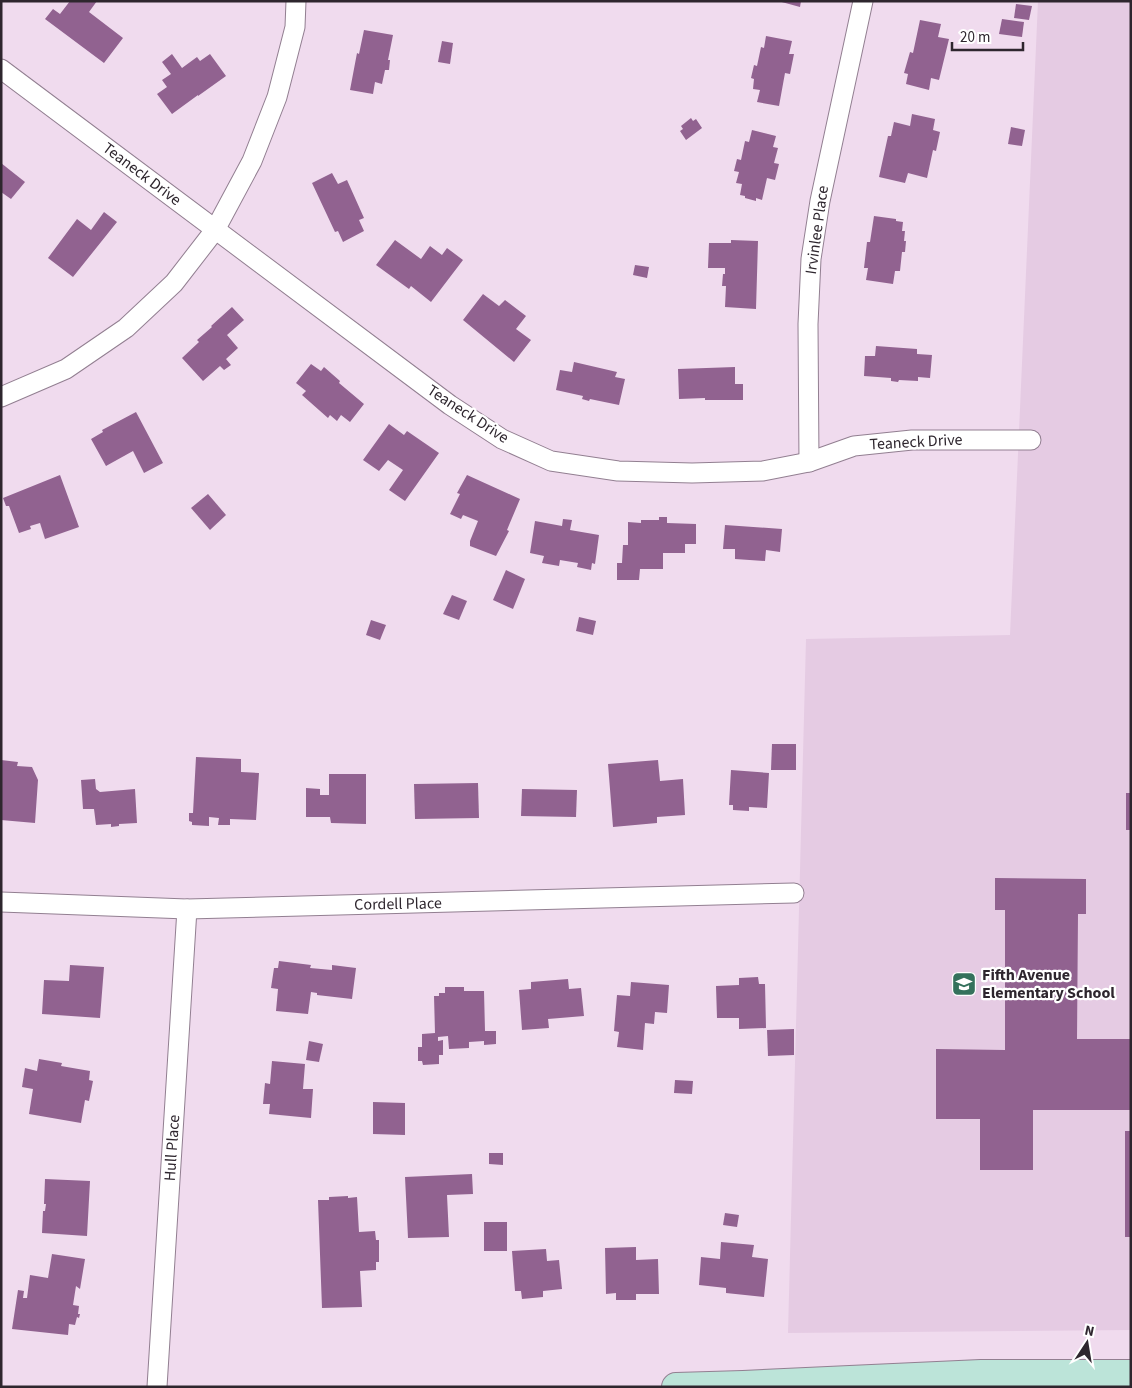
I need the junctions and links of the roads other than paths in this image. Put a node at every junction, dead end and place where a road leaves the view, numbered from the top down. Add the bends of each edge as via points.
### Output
1 (296, 1) edge
2 (863, 1) edge
3 (1, 69) edge
4 (215, 230) junction
5 (1, 397) edge
6 (1031, 440) dead end
7 (809, 462) junction
8 (794, 893) dead end
9 (1, 902) edge
10 (187, 909) junction
11 (1131, 1374) edge
12 (743, 1386) edge
13 (157, 1387) edge
14 (676, 1387) edge

1 - 4 street via 295,28 277,97 252,161
2 - 7 street, Irvinlee Place via 820,201 811,259
3 - 4 street, Teaneck Drive
4 - 5 street via 174,283 126,328 66,369
4 - 7 street, Teaneck Drive via 450,405 502,439 550,462 618,471 692,473 763,471
6 - 7 street, Teaneck Drive via 912,440 854,446
8 - 10 street, Cordell Place
9 - 10 street, Cordell Place
10 - 13 street, Hull Place
11 - 12 street via 981,1374
12 - 14 street

